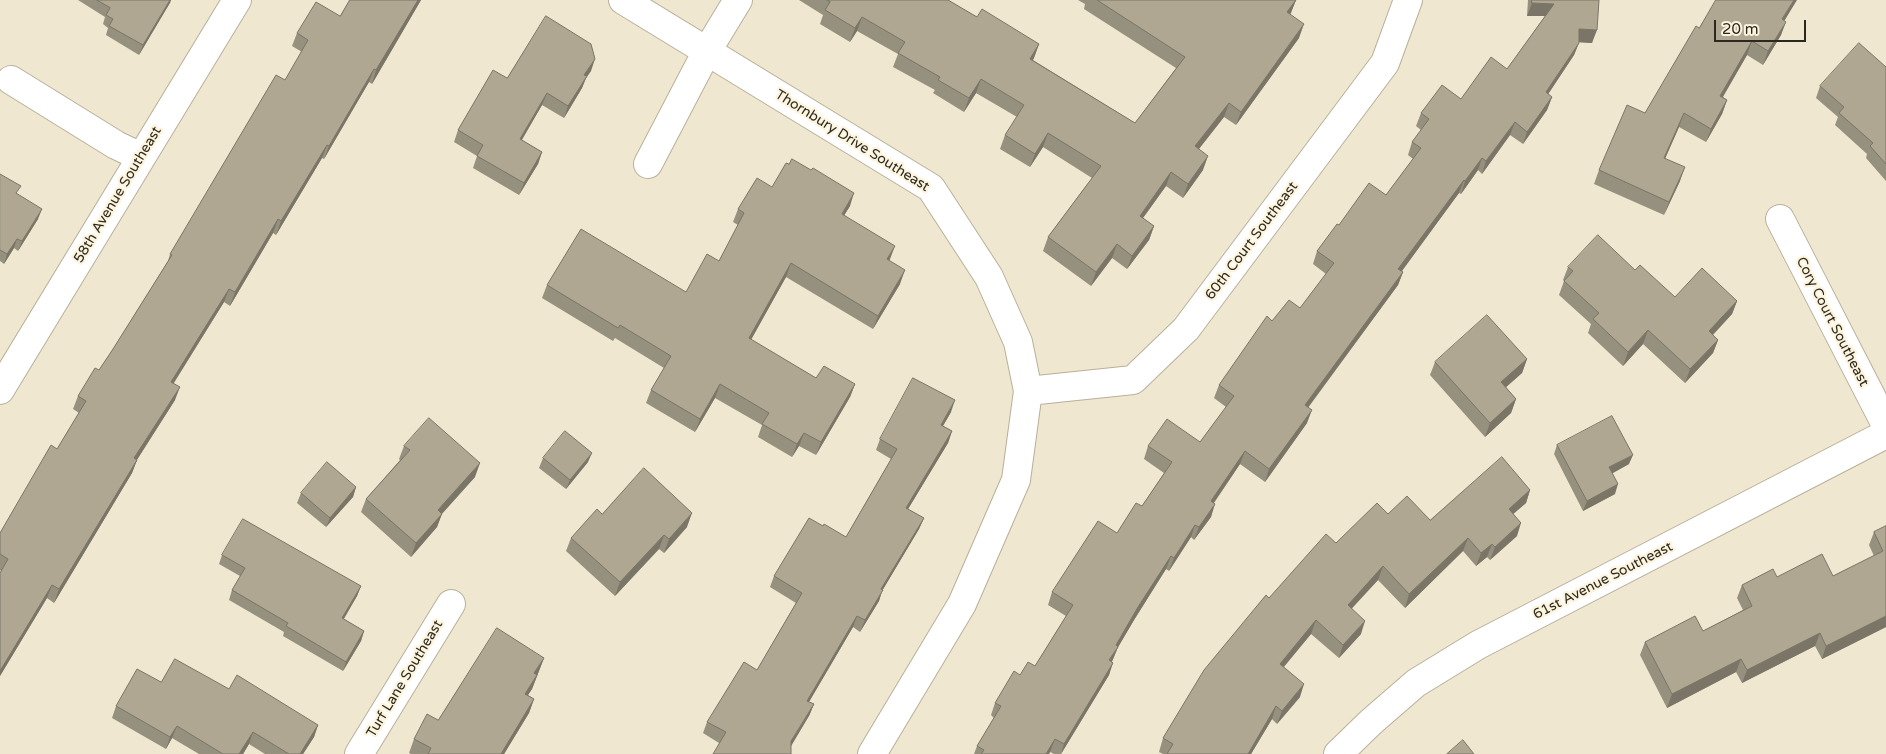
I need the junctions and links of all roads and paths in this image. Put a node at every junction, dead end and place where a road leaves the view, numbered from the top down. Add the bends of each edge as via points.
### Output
1 (237, 0) edge
2 (623, 0) edge
3 (738, 0) edge
4 (1408, 0) edge
5 (707, 51) junction
6 (11, 80) dead end
7 (141, 157) junction
8 (648, 164) dead end
9 (1780, 219) dead end
10 (0, 390) edge
11 (1028, 391) junction
12 (1886, 425) edge
13 (1886, 434) edge
14 (451, 604) dead end
15 (359, 754) edge
16 (872, 754) edge
17 (1338, 754) edge

1 - 7 street, 58th Avenue Southeast
2 - 5 street, Thornbury Drive Southeast
3 - 5 street
4 - 11 street, 60th Court Southeast via 1385,63 1186,329 1133,380
5 - 8 street
5 - 11 street, Thornbury Drive Southeast via 931,188 989,277 1018,342
6 - 7 street
7 - 10 street, 58th Avenue Southeast
9 - 12 street, Cory Court Southeast
11 - 16 street, Thornbury Drive Southeast via 1016,480 962,604
13 - 17 street, 61st Avenue Southeast via 1478,645 1416,683
14 - 15 street, Turf Lane Southeast

